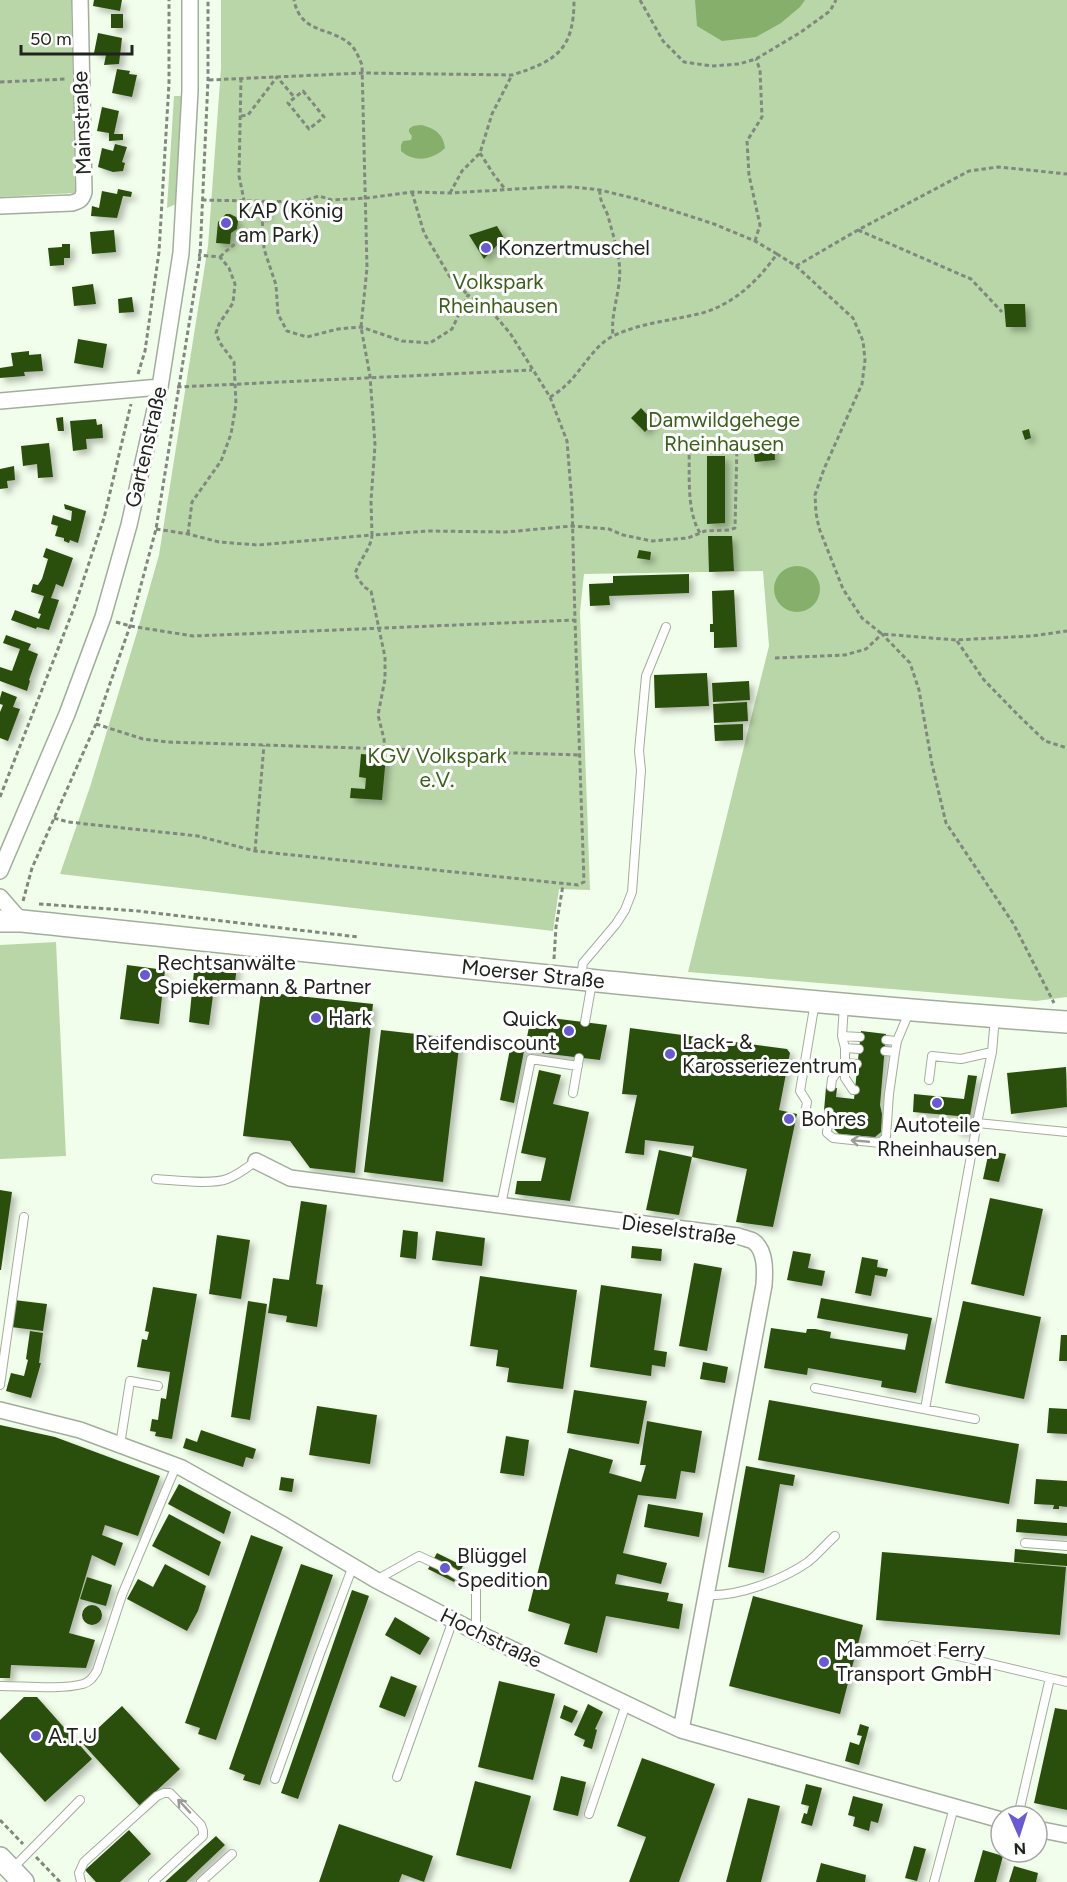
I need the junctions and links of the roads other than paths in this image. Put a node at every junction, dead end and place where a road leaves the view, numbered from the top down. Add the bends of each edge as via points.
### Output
1 (80, 0) edge
2 (190, 0) edge
3 (0, 206) edge
4 (160, 387) junction
5 (0, 401) edge
6 (666, 627) dead end
7 (0, 871) edge
8 (0, 897) edge
9 (0, 921) edge
10 (22, 921) junction
11 (587, 979) junction
12 (815, 1001) junction
13 (844, 1004) junction
14 (911, 1009) junction
15 (996, 1015) junction
16 (1061, 1015) edge
17 (585, 1022) dead end
18 (842, 1036) junction
19 (860, 1038) dead end
20 (886, 1040) dead end
21 (897, 1041) junction
22 (845, 1048) junction
23 (859, 1049) dead end
24 (885, 1052) dead end
25 (896, 1052) junction
26 (992, 1052) junction
27 (857, 1064) dead end
28 (883, 1067) dead end
29 (893, 1068) junction
30 (845, 1070) junction
31 (856, 1079) dead end
32 (929, 1080) dead end
33 (831, 1087) dead end
34 (855, 1090) dead end
35 (573, 1093) dead end
36 (829, 1112) dead end
37 (805, 1114) dead end
38 (977, 1123) junction
39 (1067, 1132) edge
40 (256, 1161) joint
41 (156, 1179) dead end
42 (501, 1205) junction
43 (24, 1216) dead end
44 (0, 1385) edge
45 (158, 1386) dead end
46 (815, 1388) dead end
47 (925, 1409) junction
48 (0, 1410) edge
49 (975, 1419) dead end
50 (120, 1445) junction
51 (176, 1466) junction
52 (835, 1536) dead end
53 (1025, 1543) dead end
54 (1067, 1546) edge
55 (353, 1566) junction
56 (376, 1580) junction
57 (706, 1595) junction
58 (453, 1620) junction
59 (476, 1632) junction
60 (912, 1646) dead end
61 (1050, 1678) junction
62 (1067, 1682) edge
63 (0, 1686) edge
64 (627, 1704) junction
65 (681, 1730) junction
66 (397, 1778) dead end
67 (275, 1779) dead end
68 (80, 1800) dead end
69 (1021, 1804) edge
70 (954, 1807) junction
71 (589, 1814) dead end
72 (989, 1817) edge
73 (1049, 1831) edge
74 (1067, 1835) edge
75 (232, 1854) dead end
76 (11, 1870) edge
77 (81, 1882) edge
78 (153, 1882) edge
79 (201, 1882) edge
80 (934, 1882) edge

1 - 3 street, Mainstraße via 83,198 72,203
2 - 4 street, Gartenstraße via 190,91 181,253
4 - 5 street
4 - 7 street, Gartenstraße via 103,618
6 - 11 lane via 646,676 632,892 616,924 583,963
8 - 10 street
9 - 10 main road, Moerser Straße
10 - 11 main road, Moerser Straße
11 - 12 main road, Moerser Straße
11 - 17 lane
12 - 13 main road, Moerser Straße
12 - 37 lane via 800,1090 807,1102
13 - 14 main road, Moerser Straße
13 - 18 lane
14 - 15 main road, Moerser Straße
14 - 21 lane
15 - 16 main road, Moerser Straße
15 - 26 lane
18 - 19 lane
18 - 22 lane
20 - 21 lane
21 - 25 lane
22 - 23 lane
22 - 30 lane
24 - 25 lane
25 - 29 lane
26 - 32 lane via 961,1059 932,1056
26 - 38 lane
27 - 30 lane
28 - 29 lane
29 -> 36 lane via 886,1082 886,1137 880,1143 833,1138 827,1133
30 - 31 lane
30 - 33 lane via 838,1071
30 - 34 lane
35 - 42 lane via 578,1062 531,1059
38 - 39 lane
38 - 47 lane
40 - 41 lane via 225,1180
40 - 42 street, Dieselstraße via 290,1178
42 - 57 street, Dieselstraße via 738,1236 755,1242 763,1255 764,1285
43 - 44 lane
45 - 50 lane via 130,1381
46 - 47 lane
47 - 49 lane
48 - 50 street, Hochstraße via 80,1430
50 - 51 street, Hochstraße
51 - 55 street, Hochstraße
51 - 63 lane via 91,1679 63,1686
52 - 57 lane via 810,1560 786,1575 732,1594
53 - 54 lane
55 - 56 street, Hochstraße
55 - 67 lane
56 - 58 street, Hochstraße
56 - 59 lane via 418,1556 447,1569 476,1587
57 - 65 street, Dieselstraße
58 - 59 street, Hochstraße
58 - 66 lane
59 - 64 street, Hochstraße
60 - 61 lane
61 - 62 lane
61 - 69 lane
64 - 65 street, Hochstraße
64 - 71 lane
65 - 70 street, Hochstraße
68 - 76 lane
70 - 72 street, Hochstraße
70 - 80 lane
73 - 74 street
75 - 79 lane
78 -> 77 lane via 203,1836 201,1825 174,1796 164,1793 84,1862 79,1873

